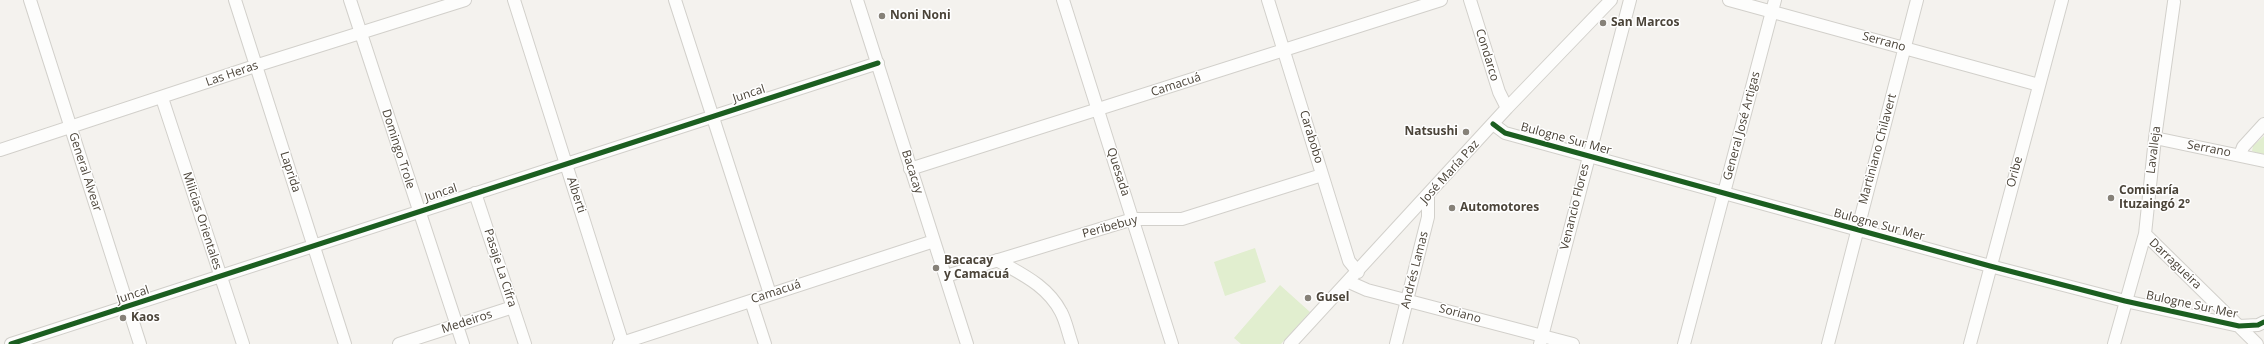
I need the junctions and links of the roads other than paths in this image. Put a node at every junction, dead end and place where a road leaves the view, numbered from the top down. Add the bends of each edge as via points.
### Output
1 (30, 0) edge
2 (235, 0) edge
3 (350, 0) edge
4 (464, 0) edge
5 (514, 0) edge
6 (675, 0) edge
7 (1063, 0) edge
8 (1268, 0) edge
9 (1441, 0) edge
10 (1470, 0) edge
11 (1611, 0) edge
12 (1630, 0) edge
13 (1729, 0) edge
14 (1917, 0) edge
15 (860, 1) edge
16 (2058, 1) edge
17 (2174, 1) edge
18 (1773, 6) edge
19 (360, 32) junction
20 (1905, 48) junction
21 (1285, 50) junction
22 (878, 63) junction
23 (256, 66) junction
24 (2039, 85) junction
25 (162, 98) junction
26 (1507, 108) junction
27 (1098, 109) junction
28 (713, 116) junction
29 (1493, 124) junction
30 (2264, 124) edge
31 (71, 127) junction
32 (2155, 138) junction
33 (0, 150) edge
34 (2240, 155) junction
35 (1588, 156) junction
36 (2264, 161) edge
37 (566, 163) junction
38 (910, 169) junction
39 (1322, 175) junction
40 (1724, 192) junction
41 (475, 193) junction
42 (1428, 196) junction
43 (419, 211) junction
44 (1133, 219) junction
45 (1857, 229) junction
46 (2145, 234) junction
47 (934, 241) junction
48 (313, 246) junction
49 (997, 260) junction
50 (1990, 266) junction
51 (1358, 272) junction
52 (220, 276) junction
53 (946, 276) junction
54 (1348, 282) junction
55 (770, 294) junction
56 (1407, 300) junction
57 (751, 301) junction
58 (2125, 301) junction
59 (128, 307) junction
60 (513, 307) junction
61 (2264, 322) edge
62 (457, 326) junction
63 (2239, 326) junction
64 (2264, 337) edge
65 (1541, 340) edge
66 (11, 344) edge
67 (140, 344) edge
68 (243, 344) edge
69 (346, 344) edge
70 (399, 344) edge
71 (463, 344) edge
72 (525, 344) edge
73 (622, 344) edge
74 (765, 344) edge
75 (967, 344) edge
76 (1072, 344) edge
77 (1172, 344) edge
78 (1290, 344) edge
79 (1396, 344) edge
80 (1573, 344) edge
81 (1684, 344) edge
82 (1828, 344) edge
83 (1970, 344) edge
84 (2114, 344) edge
85 (2257, 344) edge
86 (2262, 344) edge

1 - 31 street, General Alvear
2 - 23 street, Laprida
3 - 19 street, Domingo Trole
4 - 19 street, Las Heras
5 - 37 street, Alberti
6 - 28 street
7 - 27 street, Quesada
8 - 21 street, Carabobo
9 - 21 street, Camacuá
10 - 26 street, Condarco via 1499,92
11 - 26 street, José María Paz
12 - 35 street, Venancio Flores
13 - 18 street, Serrano
14 - 20 street, Martiniano Chilavert
15 - 22 street, Bacacay
16 - 24 street, Oribe
17 - 32 street, Lavalleja
18 - 20 street, Serrano
18 - 40 street, General José Artigas
19 - 23 street, Las Heras
19 - 43 street, Domingo Trole
20 - 24 street, Serrano
20 - 45 street, Martiniano Chilavert
21 - 27 street, Camacuá
21 - 39 street, Carabobo
22 - 28 street, Juncal
22 - 38 street, Bacacay
23 - 25 street, Las Heras
23 - 48 street, Laprida
24 - 50 street, Oribe
25 - 31 street, Las Heras
25 - 52 street, Milicias Orientales
26 - 29 street, José María Paz
27 - 38 street, Camacuá
27 - 44 street, Quesada
28 - 37 street, Juncal
28 - 55 street
29 - 35 street, Bulogne Sur Mer via 1505,133
29 - 42 street, José María Paz
30 - 34 street via 2243,146
31 - 33 street, Las Heras
31 - 59 street, General Alvear
32 - 34 street, Serrano
32 - 46 street, Lavalleja
34 - 36 street, Serrano
35 - 40 street, Bulogne Sur Mer
35 - 65 street, Venancio Flores
37 - 41 street, Juncal
37 - 73 street, Alberti
38 - 47 street, Bacacay
39 - 44 street, Peribebuy via 1182,219
39 - 51 street, Carabobo via 1349,261
40 - 45 street, Bulogne Sur Mer
40 - 81 street, General José Artigas
41 - 43 street, Juncal
41 - 60 street, Pasaje La Cifra
42 - 51 street, José María Paz
42 - 56 street, Andrés Lamas via 1428,217
43 - 48 street, Juncal
43 - 62 street, Domingo Trole
44 - 49 street, Peribebuy
44 - 77 street, Quesada
45 - 50 street, Bulogne Sur Mer
45 - 82 street, Martiniano Chilavert
46 - 58 street, Lavalleja
46 - 63 street, Darragueira
47 - 53 street, Bacacay
47 - 55 street, Camacuá
48 - 52 street, Juncal
48 - 69 street, Laprida
49 - 53 street, Peribebuy
49 - 76 street via 1048,293 1062,313
50 - 58 street, Bulogne Sur Mer
50 - 83 street, Oribe
51 - 54 street, José María Paz
52 - 59 street, Juncal
52 - 68 street, Milicias Orientales
53 - 75 street, Bacacay
54 - 56 street, Soriano via 1358,288
54 - 78 street, José María Paz
55 - 57 street, Camacuá
56 - 65 street, Soriano
56 - 79 street, Andrés Lamas
57 - 73 street, Camacuá
57 - 74 street
58 - 63 street, Bulogne Sur Mer
58 - 84 street, Lavalleja
59 - 66 street, Juncal
59 - 67 street, General Alvear
60 - 62 street, Medeiros
60 - 72 street, Pasaje La Cifra
61 - 63 street, Bulogne Sur Mer via 2258,325
62 - 70 street, Medeiros
62 - 71 street, Domingo Trole
63 - 85 street, Darragueira
64 - 86 street
65 - 80 street, Soriano

